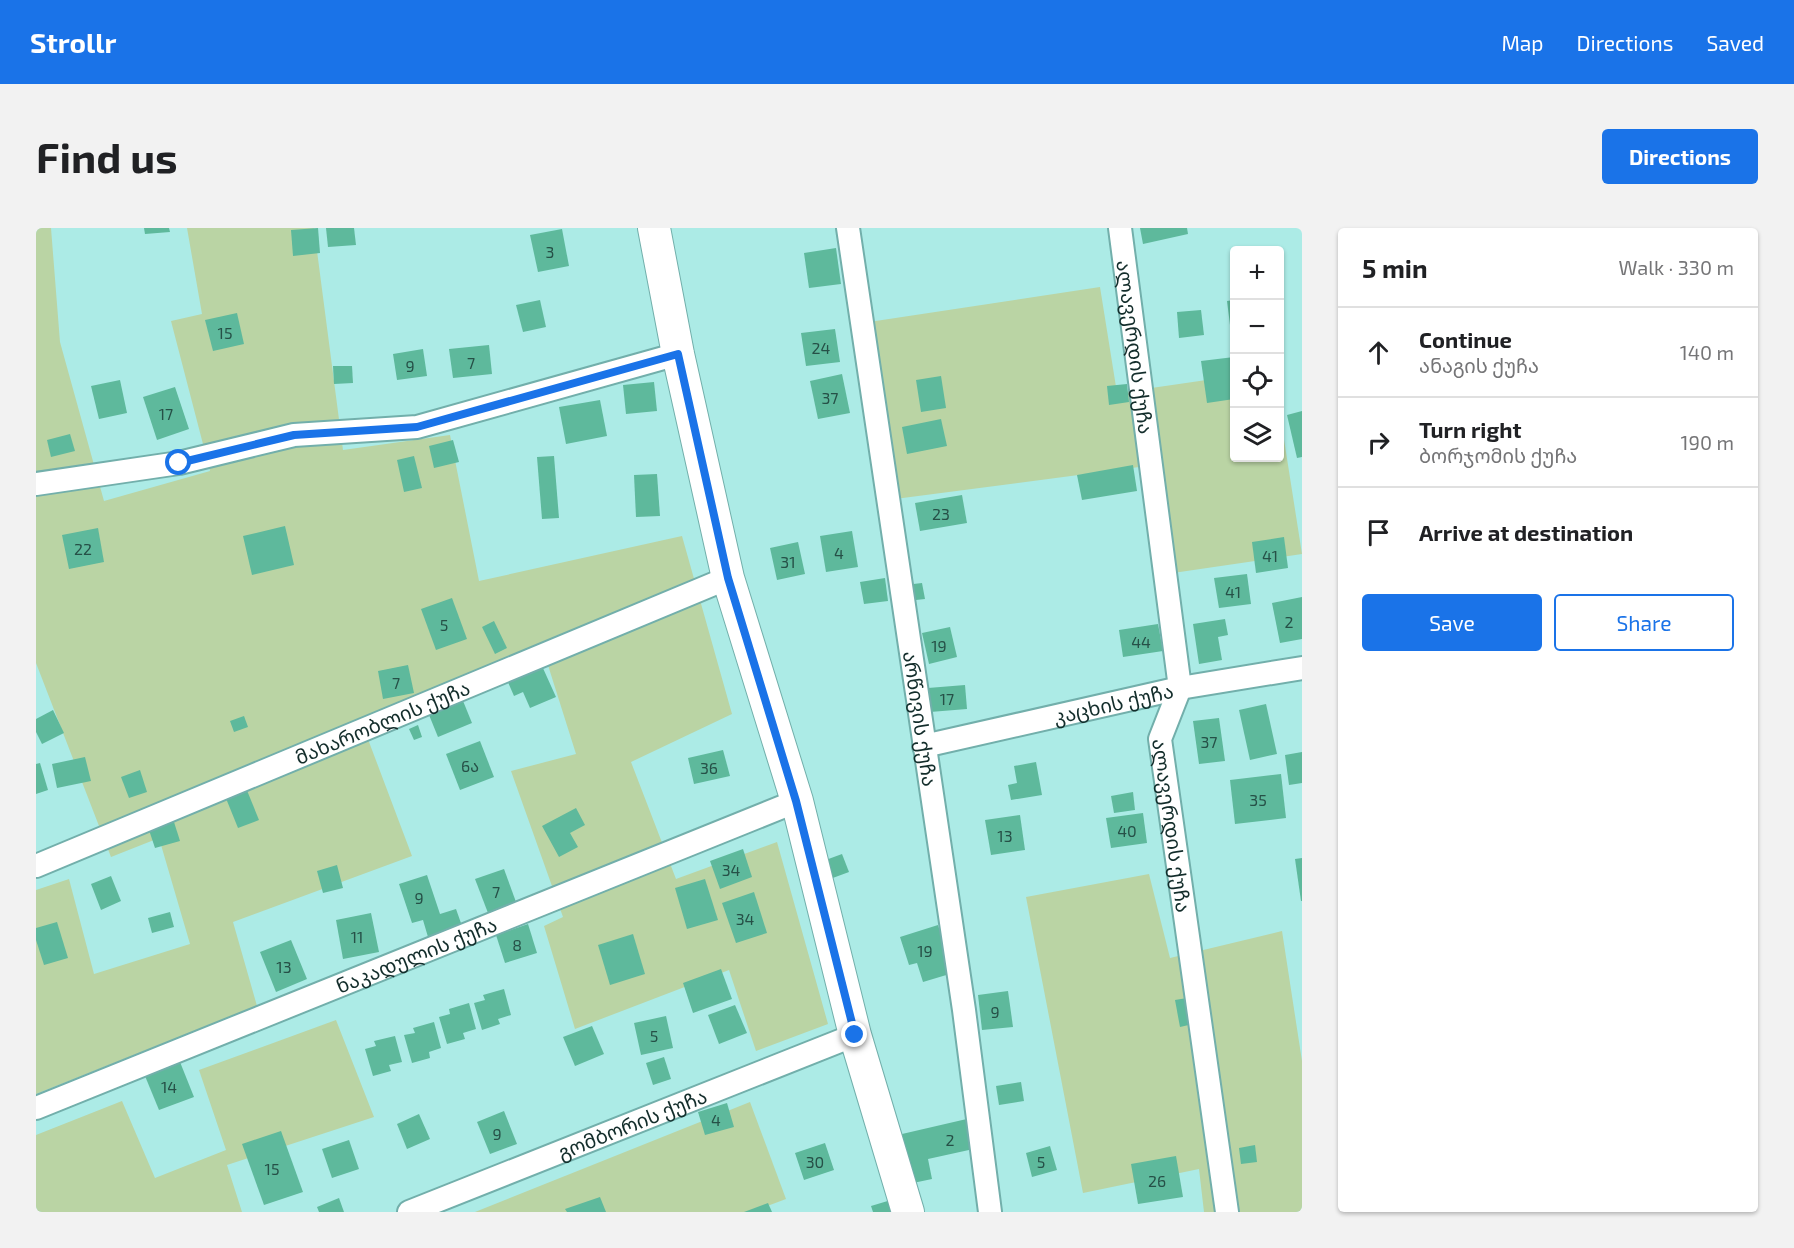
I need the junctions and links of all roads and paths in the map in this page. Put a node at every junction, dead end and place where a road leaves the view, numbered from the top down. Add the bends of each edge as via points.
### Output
1 (654, 228) edge
2 (848, 228) edge
3 (1120, 228) edge
4 (678, 354) junction
5 (36, 484) edge
6 (728, 578) junction
7 (1302, 668) edge
8 (1179, 688) junction
9 (924, 746) junction
10 (796, 801) junction
11 (36, 866) edge
12 (855, 1035) junction
13 (36, 1108) edge
14 (410, 1212) edge
15 (908, 1212) edge
16 (990, 1212) edge
17 (1227, 1212) edge

1 - 4 street
2 - 9 street, არწივის ქუჩა
3 - 8 street, ალავერდის ქუჩა
4 - 5 street via 417,427 294,435 179,463
4 - 6 street
6 - 10 street
6 - 11 street, მახარობლის ქუჩა
7 - 8 street, კაცხის ქუჩა
8 - 9 street, კაცხის ქუჩა
8 - 17 street, ალავერდის ქუჩა via 1160,740
9 - 16 street, არწივის ქუჩა
10 - 12 street
10 - 13 street, ნაკადულის ქუჩა
12 - 14 street, გომბორის ქუჩა
12 - 15 street

